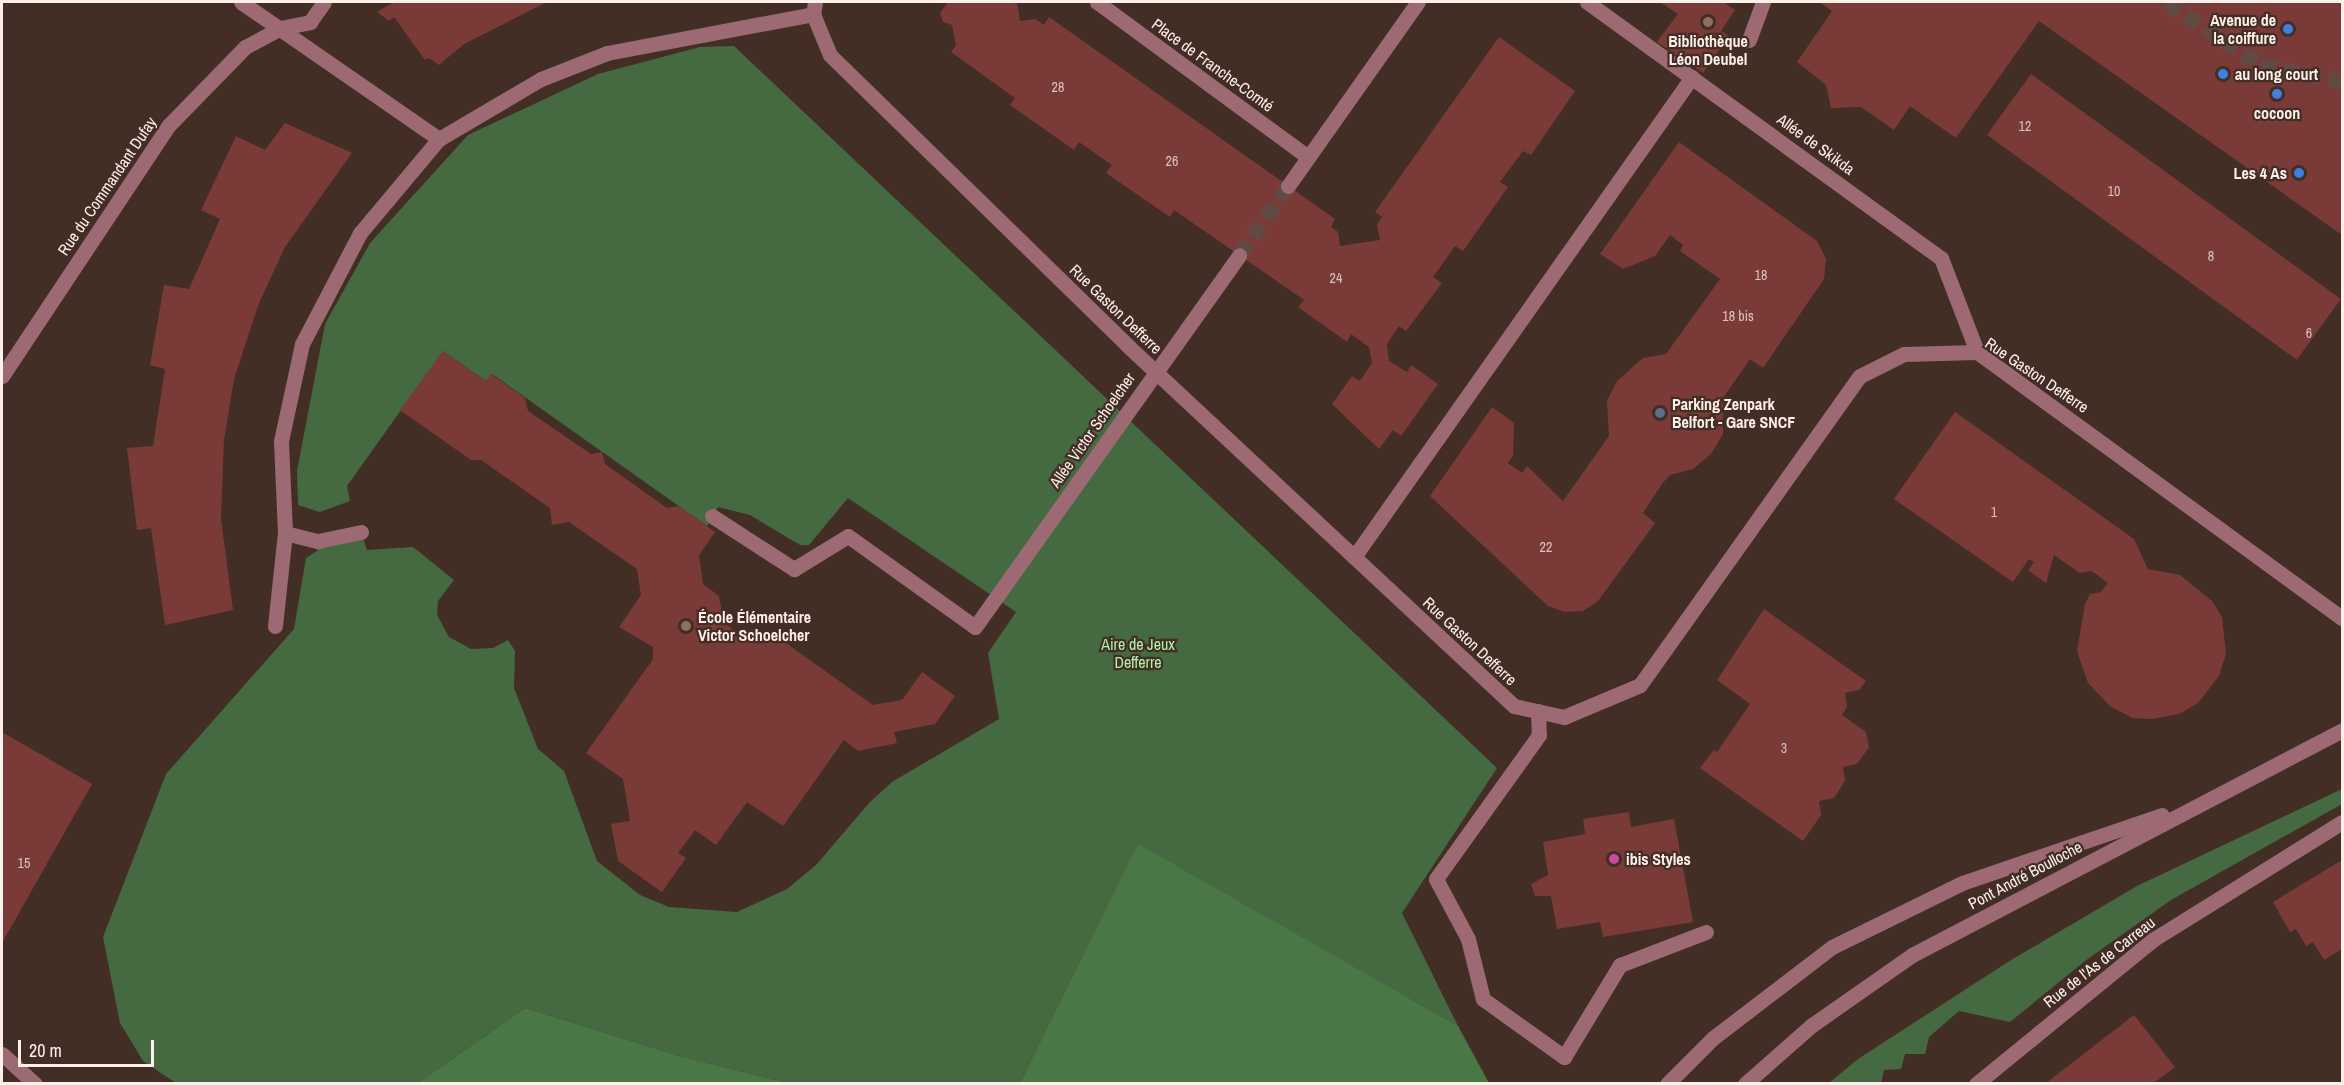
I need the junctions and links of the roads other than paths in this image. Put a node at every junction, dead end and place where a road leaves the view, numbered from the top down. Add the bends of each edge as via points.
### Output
1 (241, 2) edge
2 (324, 2) edge
3 (1097, 2) edge
4 (1419, 2) edge
5 (1587, 2) edge
6 (1763, 2) edge
7 (814, 8) edge
8 (280, 28) junction
9 (1749, 40) dead end
10 (1692, 77) junction
11 (439, 139) junction
12 (1308, 157) junction
13 (1288, 186) tunnel mouth
14 (1239, 255) tunnel mouth
15 (1977, 352) junction
16 (1156, 372) junction
17 (2, 376) edge
18 (712, 516) dead end
19 (362, 532) dead end
20 (285, 533) junction
21 (1354, 557) junction
22 (2343, 618) edge
23 (275, 626) dead end
24 (1538, 711) junction
25 (2343, 730) edge
26 (2207, 800) junction
27 (2343, 822) edge
28 (1706, 932) dead end
29 (2, 1054) edge
30 (35, 1083) edge
31 (1667, 1083) edge
32 (1745, 1083) edge
33 (1976, 1083) edge

1 - 8 street
2 - 8 street, Rue du Commandant Dufay via 310,22
3 - 12 street, Place de Franche-Comté
4 - 12 street
5 - 10 street, Allée de Skikda
6 - 9 street
7 - 11 street via 607,53 541,79
7 - 16 street, Rue Gaston Defferre via 830,55
8 - 11 street
8 - 17 street, Rue du Commandant Dufay via 245,47 169,125
10 - 15 street, Allée de Skikda via 1941,258
10 - 21 street
11 - 20 street via 360,233 302,344 281,441
12 - 13 street
14 - 16 street, Allée Victor Schoelcher
15 - 22 street, Rue Gaston Defferre
15 - 24 street, Rue Gaston Defferre via 1904,354 1860,376 1640,686 1564,717
16 - 18 street, Allée Victor Schoelcher via 975,627 848,536 794,569
16 - 21 street, Rue Gaston Defferre
19 - 20 street via 318,541
20 - 23 street
21 - 24 street, Rue Gaston Defferre via 1514,706
24 - 28 street via 1539,735 1436,879 1468,939 1483,999 1564,1057 1620,965
25 - 26 street, Pont André Boulloche
26 - 31 street via 1962,883 1832,947 1713,1038
26 - 32 street, Pont André Boulloche via 1912,955 1812,1025
27 - 33 street, Rue de l'As de Carreau via 2154,939
29 - 30 street

